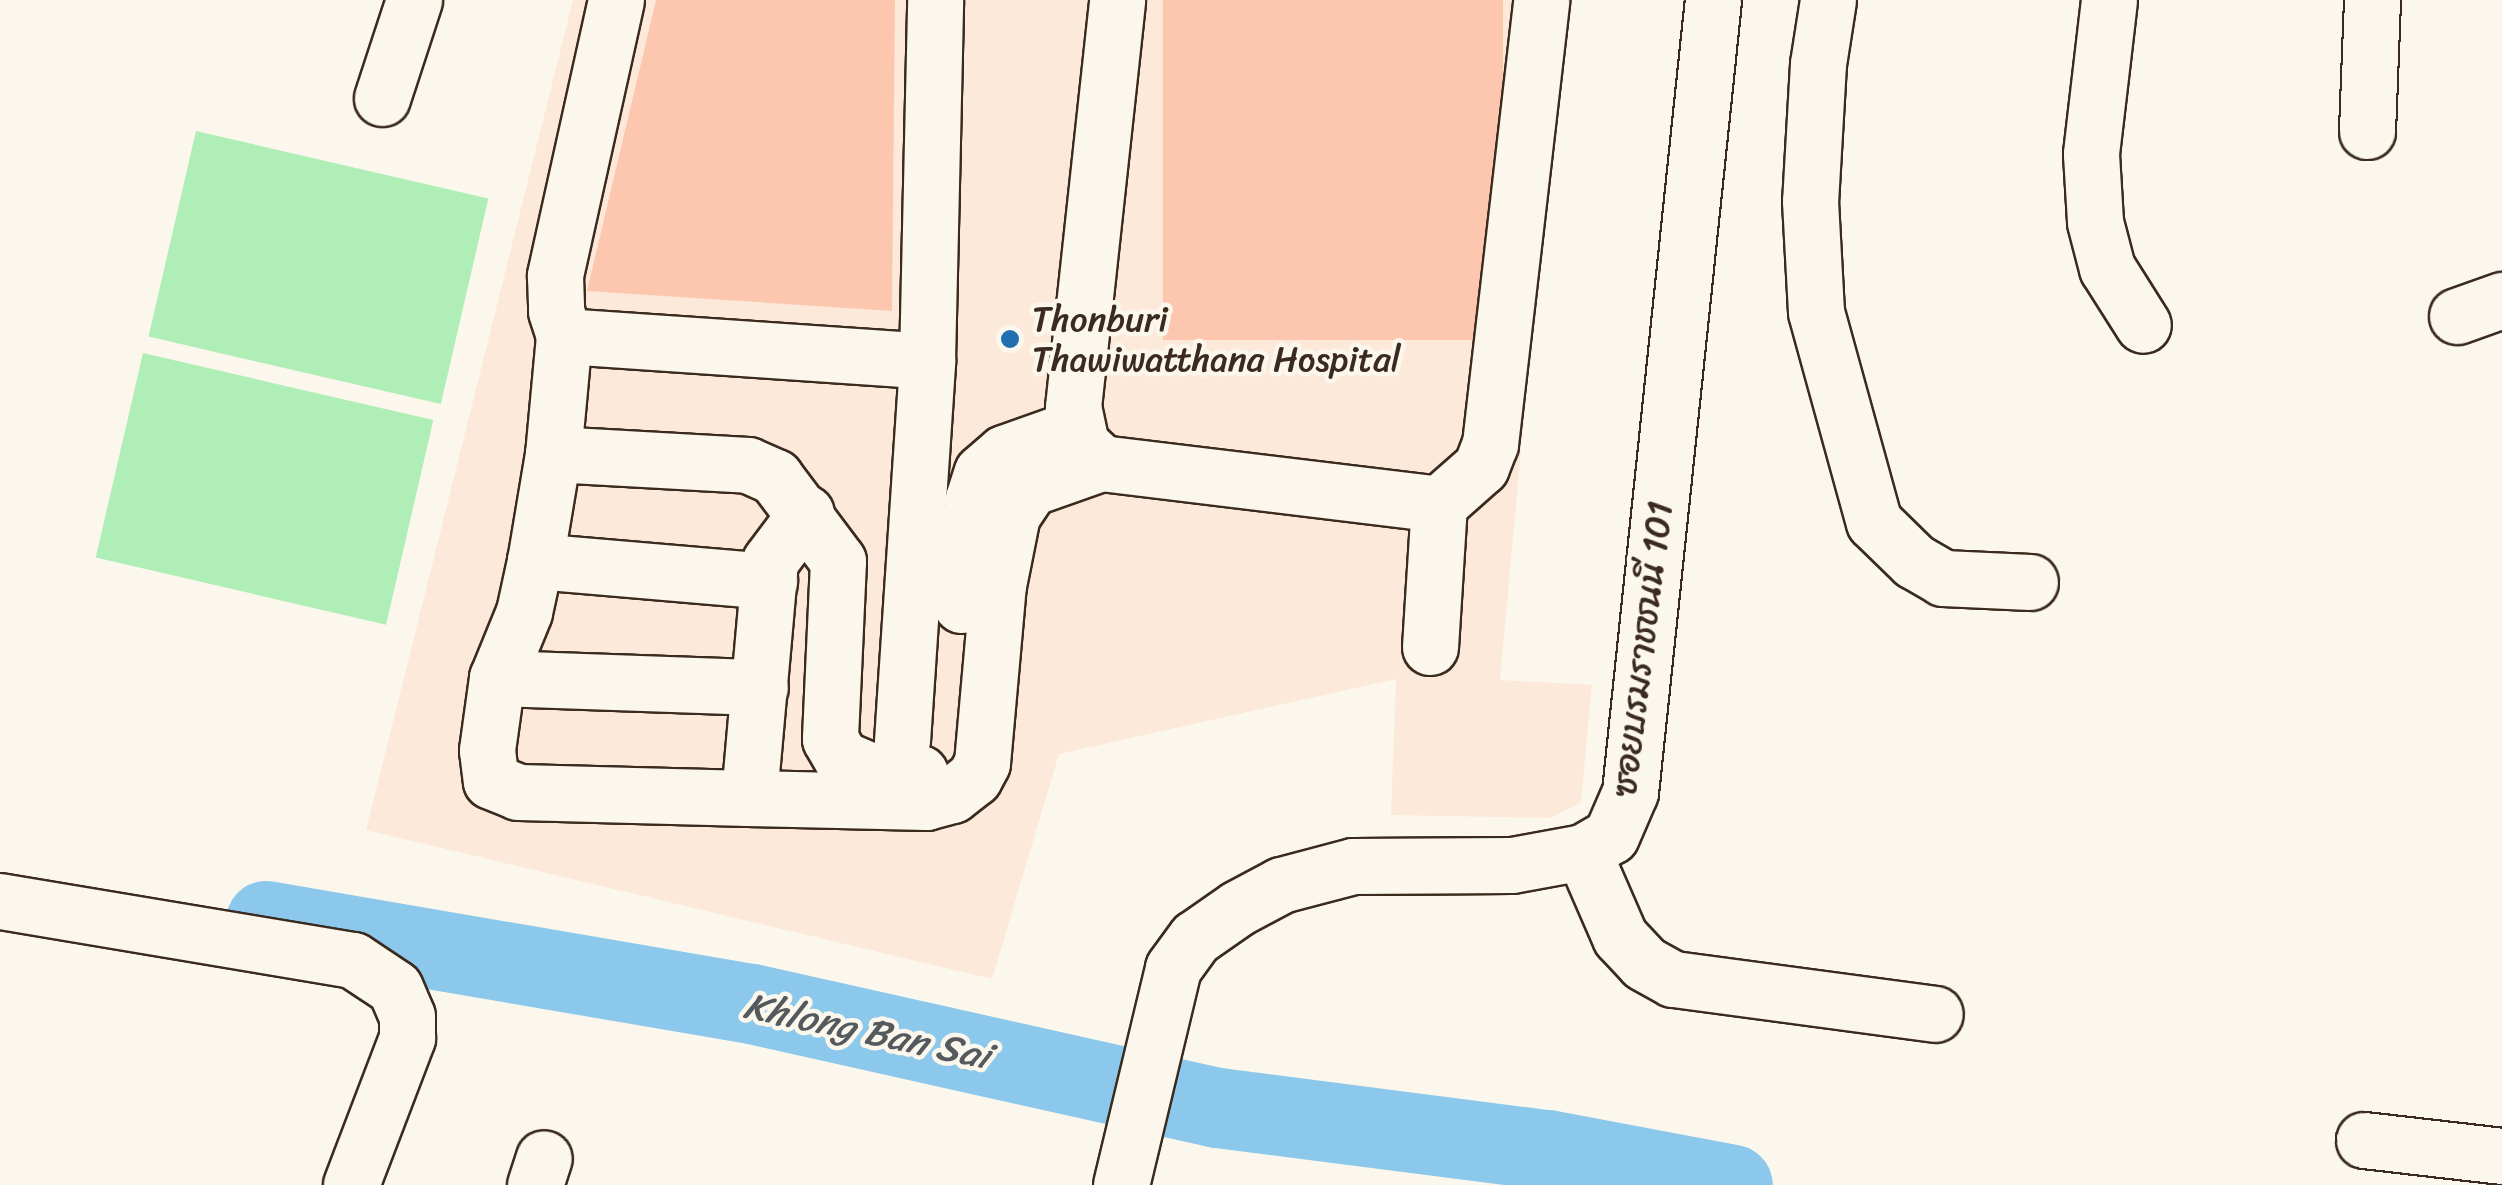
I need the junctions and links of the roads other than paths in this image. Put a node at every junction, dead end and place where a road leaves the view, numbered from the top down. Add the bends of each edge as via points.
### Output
1 (414, 0) edge
2 (616, 0) edge
3 (935, 0) edge
4 (1117, 0) edge
5 (1542, 0) edge
6 (1714, 0) edge
7 (1828, 0) edge
8 (2109, 0) edge
9 (2372, 0) edge
10 (382, 98) dead end
11 (2367, 132) dead end
12 (2144, 325) dead end
13 (564, 336) junction
14 (927, 361) junction
15 (1088, 445) junction
16 (553, 454) junction
17 (1439, 504) junction
18 (806, 513) junction
19 (535, 561) junction
20 (769, 581) junction
21 (2030, 582) dead end
22 (1430, 647) dead end
23 (497, 678) junction
24 (760, 687) junction
25 (902, 741) dead end
26 (749, 798) junction
27 (1583, 852) junction
28 (0, 901) edge
29 (1935, 1014) dead end
30 (2364, 1140) dead end
31 (2502, 1156) edge
32 (351, 1185) edge
33 (1121, 1185) edge

1 - 10 street
2 - 13 street via 555,276
3 - 14 street
4 - 15 street
5 - 17 street via 1490,444 1481,467
6 - 27 street, ซอยบรมราชชนนี 101 via 1630,792 1611,836
7 - 21 street via 1812,166 1816,312 1874,522 1914,561 1943,578
8 - 12 street via 2091,154 2095,222 2107,268
9 - 11 street
13 - 14 street
13 - 16 street
14 - 25 street
15 - 17 street
15 - 18 street via 1004,453 982,472 971,517 952,738 947,766 933,773 874,772 841,758 830,740 838,561
15 - 26 street via 1030,488 1012,515 998,585 982,763 974,778 952,795 926,802
16 - 18 street via 748,466 775,476
16 - 19 street
17 - 22 street
18 - 20 street via 770,561
19 - 20 street
19 - 23 street via 524,612
20 - 24 street
23 - 24 street
23 - 26 street via 487,750 491,780 518,792
24 - 26 street
27 - 29 street via 1620,937 1644,963 1673,980
27 - 33 street via 1512,865 1352,866 1281,885 1195,938 1173,968
28 - 32 street via 353,960 395,988 407,1016 407,1038
30 - 31 street

